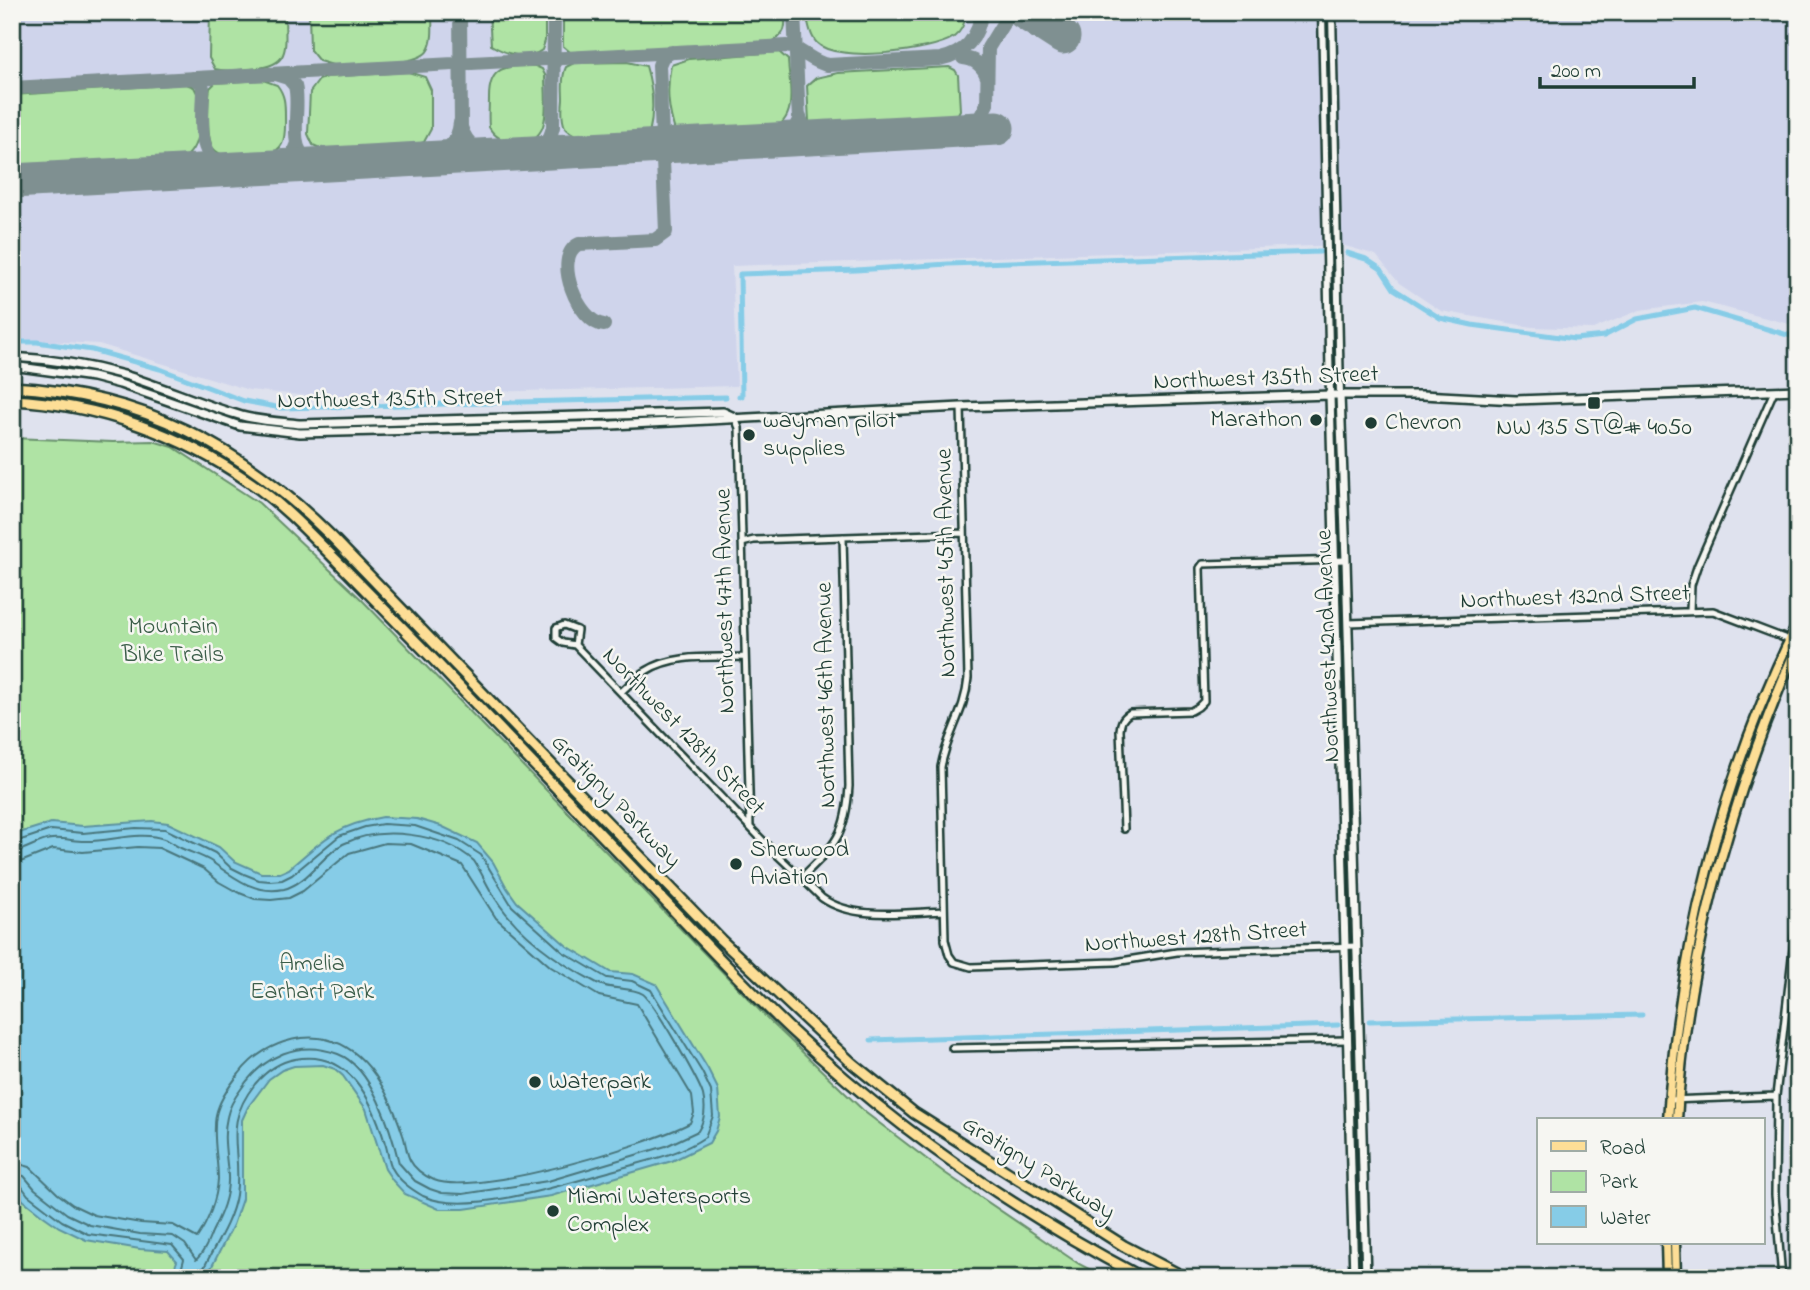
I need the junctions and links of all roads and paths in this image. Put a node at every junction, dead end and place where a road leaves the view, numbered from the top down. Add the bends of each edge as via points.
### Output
1 (1322, 12) edge
2 (1332, 12) edge
3 (1323, 77) junction
4 (1334, 77) junction
5 (1327, 242) junction
6 (1337, 242) junction
7 (12, 356) edge
8 (12, 366) edge
9 (12, 387) edge
10 (1798, 390) edge
11 (1774, 391) junction
12 (1330, 395) junction
13 (1340, 395) junction
14 (12, 400) edge
15 (961, 408) junction
16 (734, 417) junction
17 (423, 421) junction
18 (424, 430) junction
19 (964, 533) junction
20 (843, 537) junction
21 (742, 542) junction
22 (1346, 560) junction
23 (1334, 561) junction
24 (1690, 611) junction
25 (1336, 623) junction
26 (1348, 623) junction
27 (1798, 623) edge
28 (1793, 642) edge
29 (577, 648) junction
30 (745, 657) junction
31 (621, 692) junction
32 (750, 827) junction
33 (1124, 829) dead end
34 (1354, 830) junction
35 (1342, 831) junction
36 (802, 878) junction
37 (1343, 888) junction
38 (1356, 888) junction
39 (1798, 906) edge
40 (944, 911) junction
41 (1345, 946) junction
42 (1357, 946) junction
43 (954, 962) joint
44 (1347, 1040) junction
45 (952, 1048) dead end
46 (1776, 1096) junction
47 (1674, 1099) junction
48 (1669, 1118) edge
49 (1677, 1118) edge
50 (1363, 1144) junction
51 (1350, 1145) junction
52 (1666, 1244) edge
53 (1675, 1244) edge
54 (1366, 1265) junction
55 (1353, 1266) junction
56 (1143, 1278) edge
57 (1186, 1278) edge
58 (1354, 1278) edge
59 (1366, 1278) edge
60 (1667, 1278) edge
61 (1676, 1278) edge
62 (1782, 1278) edge

1 - 3 street, Northwest 42nd Avenue
2 - 4 street, Northwest 42nd Avenue
3 - 4 street
3 - 5 street, Northwest 42nd Avenue
4 - 6 street, Northwest 42nd Avenue
5 - 6 street
5 - 12 street, Northwest 42nd Avenue
6 - 13 street, Northwest 42nd Avenue
7 - 17 main road, Northwest 135th Street via 123,375 262,420 301,424
8 - 18 main road, Northwest 135th Street via 120,384 262,430
9 - 57 highway, Gratigny Parkway via 79,394 135,409 197,435 270,480 342,547 721,940 852,1063 914,1113 1124,1246
10 - 11 main road, Northwest 135th Street
11 - 13 main road, Northwest 135th Street via 1516,400
11 - 24 street via 1697,567
12 - 13 main road, Northwest 135th Street
12 - 15 main road, Northwest 135th Street
12 - 23 main road, Northwest 42nd Avenue
13 - 22 main road, Northwest 42nd Avenue
14 - 56 highway, Gratigny Parkway via 90,410 129,421 175,439 251,482 283,507 395,620 827,1064 991,1189
15 - 16 main road, Northwest 135th Street
15 - 19 street, Northwest 45th Avenue
16 - 17 main road, Northwest 135th Street via 723,412
16 - 18 main road, Northwest 135th Street
16 - 21 street, Northwest 47th Avenue via 739,428
17 - 18 main road
19 - 20 street
19 - 40 street, Northwest 45th Avenue via 968,678 963,709 940,767
20 - 21 street
20 - 36 street, Northwest 46th Avenue via 847,809 841,833
21 - 30 street, Northwest 47th Avenue
22 - 23 street
22 - 26 main road, Northwest 42nd Avenue
23 - 25 main road, Northwest 42nd Avenue
23 - 33 street via 1203,564 1199,572 1204,701 1191,711 1124,717 1120,730
24 - 26 street, Northwest 132nd Street
24 - 28 street, Northwest 132nd Street via 1713,611
25 - 26 main road
25 - 35 main road, Northwest 42nd Avenue
26 - 34 main road, Northwest 42nd Avenue
27 - 28 main road
28 - 47 main road via 1717,871
29 - 29 street via 577,630 564,625 556,628 556,638
29 - 31 street, Northwest 128th Street
30 - 31 street via 659,664
30 - 32 street, Northwest 47th Avenue
31 - 32 street, Northwest 128th Street
32 - 36 street, Northwest 128th Street
34 - 35 main road
34 - 38 main road, Northwest 42nd Avenue
35 - 37 main road, Northwest 42nd Avenue
36 - 40 street, Northwest 128th Street via 832,905 856,912
37 - 38 main road
37 - 41 main road, Northwest 42nd Avenue
38 - 42 main road, Northwest 42nd Avenue
39 - 46 street
40 - 43 street, Northwest 45th Avenue via 946,946
41 - 42 street, Northwest 128th Street
41 - 43 street, Northwest 128th Street via 1177,952 1115,962 971,967
41 - 44 main road, Northwest 42nd Avenue
42 - 50 main road, Northwest 42nd Avenue
44 - 45 street
44 - 51 main road, Northwest 42nd Avenue
46 - 47 street
46 - 62 street via 1775,1195
47 - 48 main road
47 - 49 main road
50 - 51 main road
50 - 54 main road, Northwest 42nd Avenue
51 - 55 main road, Northwest 42nd Avenue
52 - 60 main road
53 - 61 main road
54 - 55 main road
54 - 59 main road, Northwest 42nd Avenue
55 - 58 main road, Northwest 42nd Avenue

